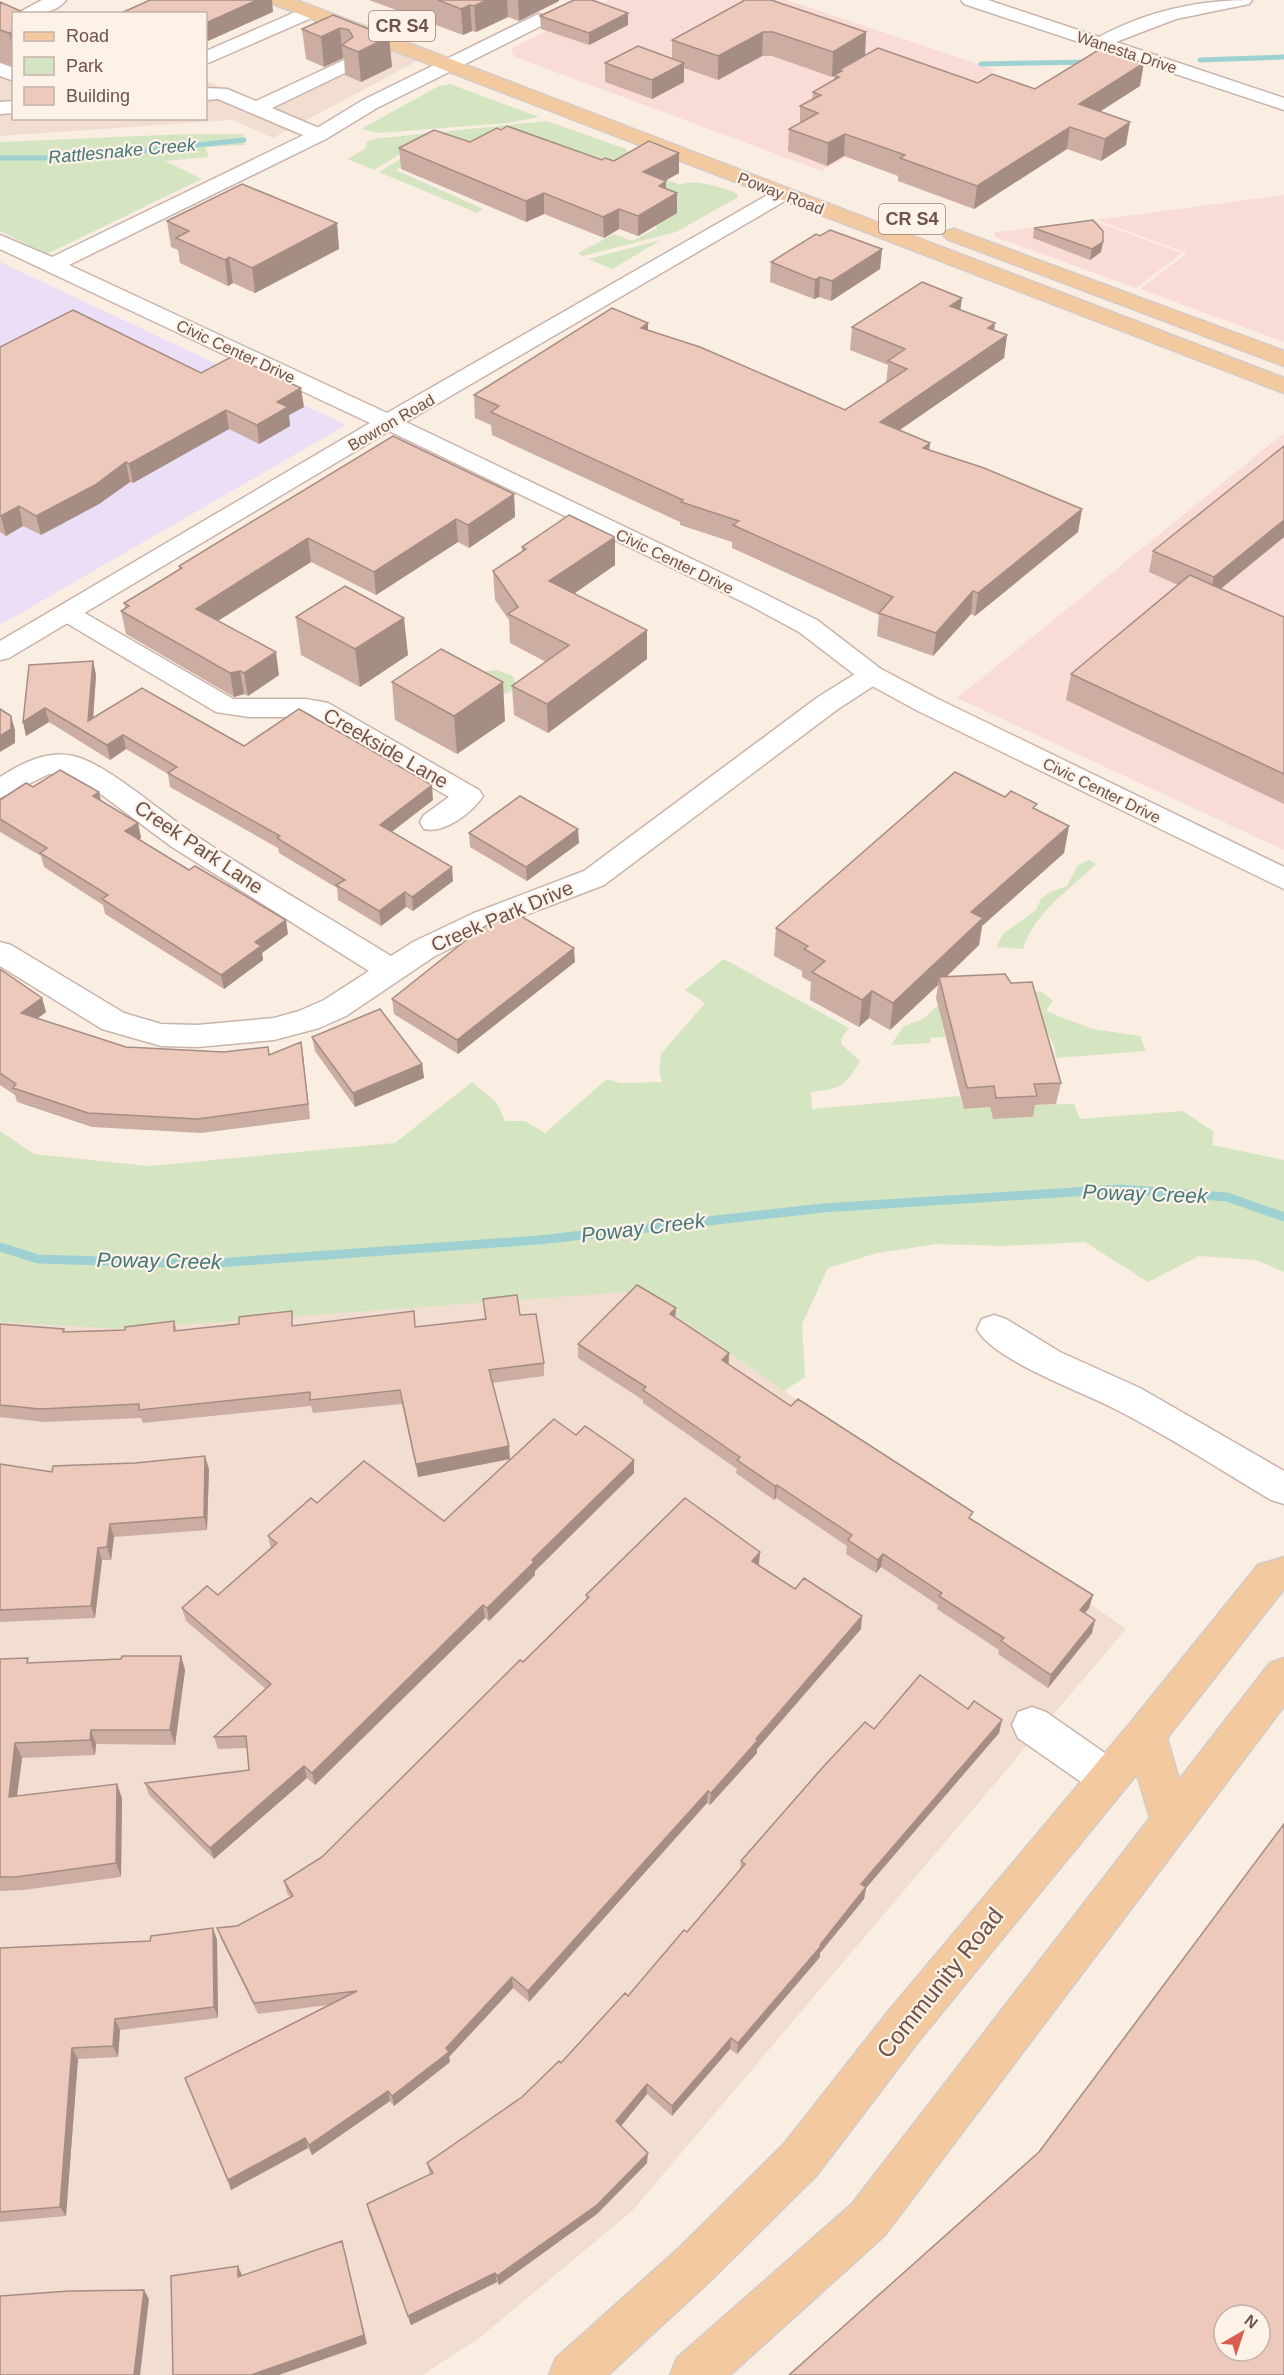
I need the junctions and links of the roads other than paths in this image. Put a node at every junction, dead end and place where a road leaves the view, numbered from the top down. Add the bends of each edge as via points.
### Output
1 (57, 0) edge
2 (279, 0) edge
3 (970, 0) edge
4 (1243, 0) edge
5 (560, 10) edge
6 (30, 12) edge
7 (309, 12) junction
8 (1101, 43) junction
9 (453, 45) dead end
10 (472, 52) junction
11 (207, 58) edge
12 (496, 62) dead end
13 (446, 64) junction
14 (344, 66) edge
15 (207, 94) edge
16 (1284, 104) edge
17 (554, 105) junction
18 (257, 108) junction
19 (667, 126) dead end
20 (319, 135) junction
21 (783, 194) junction
22 (843, 217) junction
23 (909, 221) dead end
24 (937, 229) dead end
25 (964, 239) junction
26 (0, 241) edge
27 (53, 266) junction
28 (1015, 283) junction
29 (1204, 329) junction
30 (1187, 348) junction
31 (1284, 359) edge
32 (1284, 371) edge
33 (1284, 386) edge
34 (388, 422) junction
35 (67, 613) junction
36 (0, 652) edge
37 (872, 675) junction
38 (0, 789) edge
39 (434, 822) dead end
40 (1284, 879) edge
41 (0, 952) edge
42 (392, 971) junction
43 (994, 1329) dead end
44 (1284, 1489) edge
45 (1284, 1573) edge
46 (1284, 1675) edge
47 (1032, 1725) dead end
48 (1146, 1734) junction
49 (1108, 1778) junction
50 (1172, 1825) junction
51 (573, 2375) edge
52 (694, 2375) edge

1 - 6 street
2 - 7 main road, Poway Road / CR S4
3 - 8 street, Wanesta Drive
4 - 8 street via 1153,18
5 - 10 street
7 - 11 street
7 - 13 main road, Poway Road / CR S4
8 - 16 street, Wanesta Drive
9 - 10 main road, CR S4
10 - 12 main road, CR S4
10 - 13 street
13 - 17 main road, Poway Road / CR S4
13 - 20 street
14 - 18 street
15 - 18 street via 220,93
17 - 19 main road via 597,113 652,132
17 - 21 main road, Poway Road / CR S4
18 - 20 street
20 - 27 street
21 - 22 main road, Poway Road / CR S4
21 - 23 main road via 807,190 863,212
21 - 34 street, Bowron Road
22 - 25 main road via 896,227 945,244
22 - 28 main road, Poway Road / CR S4
24 - 25 main road, CR S4
25 - 29 main road, CR S4
26 - 27 street, Civic Center Drive
27 - 34 street, Civic Center Drive
28 - 29 main road via 1067,291 1180,333 1193,334
28 - 30 main road, Poway Road / CR S4
29 - 31 main road, CR S4
30 - 32 main road via 1212,344
30 - 33 main road, Poway Road / CR S4
34 - 35 street, Bowron Road
34 - 37 street, Civic Center Drive via 784,614
35 - 36 street, Bowron Road
35 - 39 street, Creekside Lane via 226,706 318,709 481,794
37 - 40 street, Civic Center Drive
37 - 42 street, Creek Park Drive via 828,703 594,878 484,920 424,949
38 - 42 street, Creek Park Lane via 45,765 70,764 108,786 182,840
41 - 42 street, Creek Park Drive via 113,1022 170,1035 254,1031 308,1020 335,1008
43 - 44 street via 1048,1362 1127,1398
45 - 48 main road, Community Road via 1271,1577
46 - 50 main road
47 - 49 street
48 - 49 main road, Community Road
48 - 50 main road
49 - 51 main road, Community Road via 902,2028 801,2160
50 - 52 main road via 868,2220

